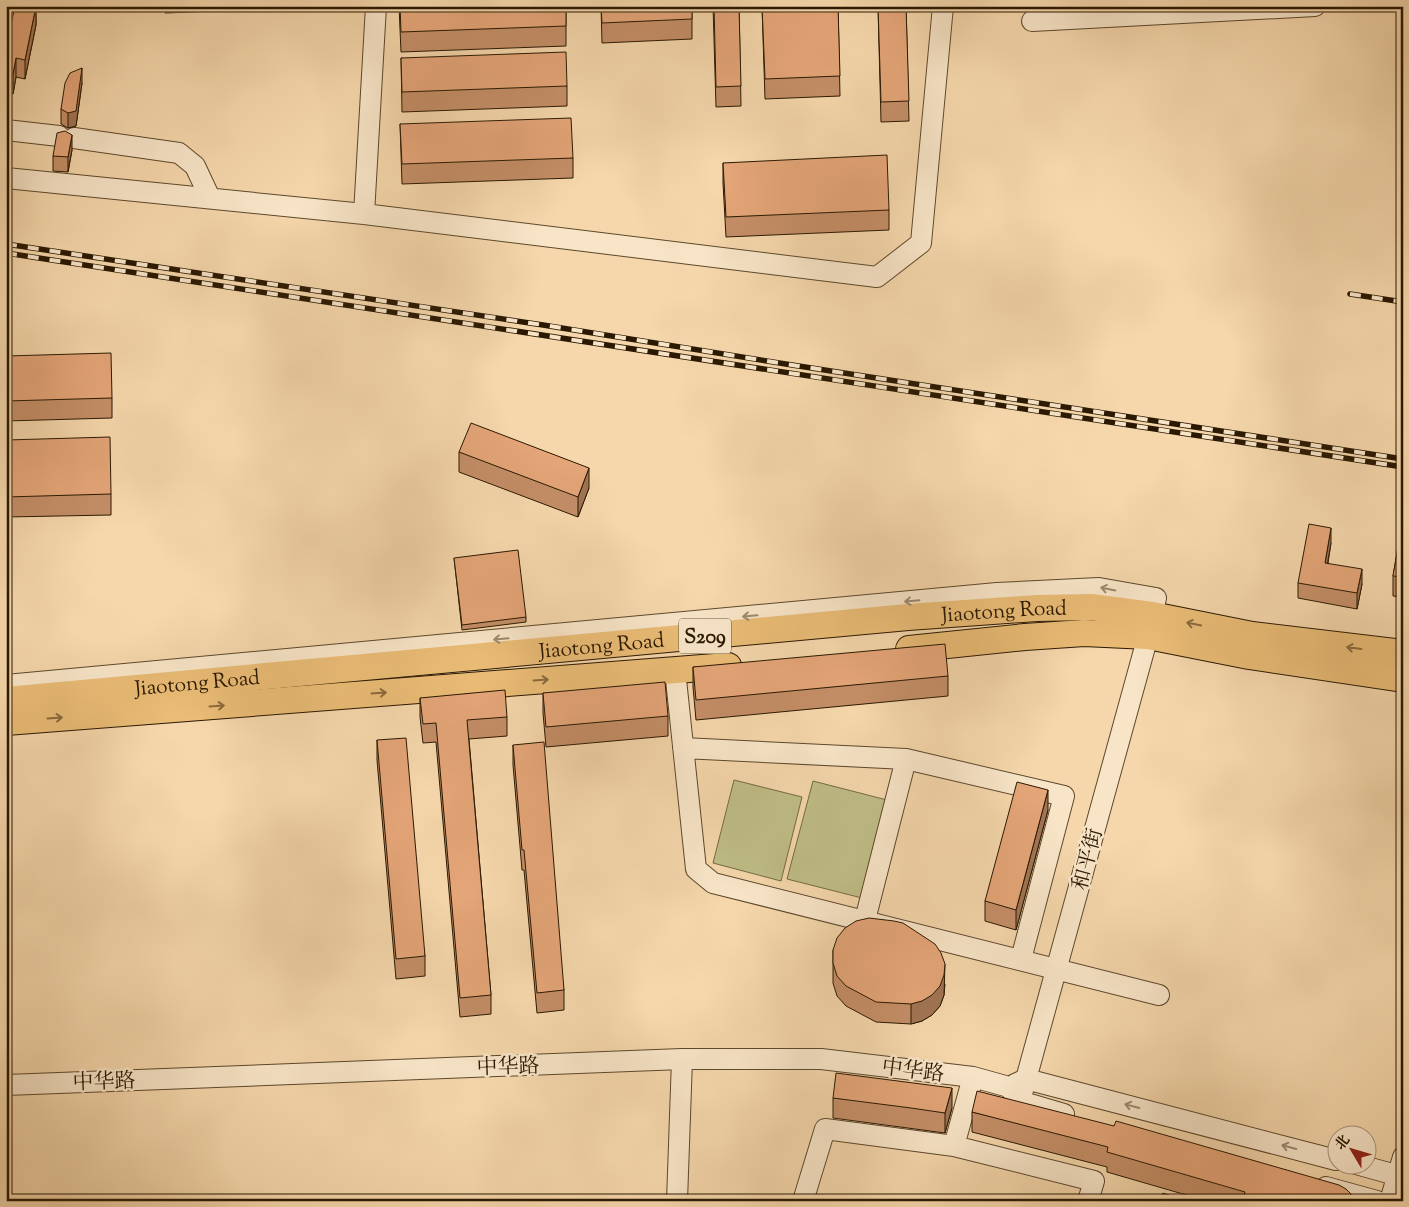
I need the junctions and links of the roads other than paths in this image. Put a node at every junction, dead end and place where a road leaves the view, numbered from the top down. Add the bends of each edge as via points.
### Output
1 (376, 6) edge
2 (943, 6) edge
3 (1315, 6) edge
4 (1032, 21) dead end
5 (6, 130) edge
6 (6, 178) edge
7 (210, 198) junction
8 (364, 214) junction
9 (1152, 617) junction
10 (887, 651) edge
11 (1403, 654) edge
12 (751, 664) edge
13 (675, 670) junction
14 (1403, 680) edge
15 (6, 685) edge
16 (6, 700) edge
17 (6, 722) edge
18 (683, 748) junction
19 (906, 759) junction
20 (865, 920) junction
21 (1021, 959) junction
22 (1057, 968) junction
23 (1159, 995) dead end
24 (682, 1059) junction
25 (973, 1077) junction
26 (6, 1085) edge
27 (1018, 1089) junction
28 (1086, 1120) edge
29 (954, 1146) junction
30 (1326, 1158) edge
31 (1376, 1167) edge
32 (1401, 1170) edge
33 (1311, 1182) edge
34 (677, 1201) edge
35 (803, 1201) edge
36 (1088, 1201) edge
37 (1377, 1201) edge
38 (1390, 1201) edge

1 - 8 street
2 - 8 street via 921,243 877,277
3 - 4 street
5 - 7 street via 178,152 195,166
6 - 7 street
7 - 8 street
9 - 10 main road, Jiaotong Road / S209 via 1084,633
11 -> 9 main road, Jiaotong Road / S209 via 1252,635
9 - 14 main road, Jiaotong Road / S209 via 1249,656
9 -> 15 street via 1098,588 997,593
9 - 16 main road, Jiaotong Road / S209 via 1091,607 1037,608
9 - 22 street, 和平街
12 - 13 main road, Jiaotong Road / S209
17 -> 13 main road, Jiaotong Road / S209
13 - 18 street
18 - 19 street
18 - 20 street via 696,869 713,883
19 - 20 street
19 - 21 street via 1064,796
20 - 21 street
21 - 22 street
22 - 23 street
22 - 27 street, 和平街
24 - 25 street, 中华路 via 821,1059
24 - 26 street, 中华路
24 - 34 street
25 - 27 street, 中华路
25 - 29 street
27 - 28 street, 中华路
30 -> 27 street, 中华路
29 - 35 street via 825,1129
29 - 36 street via 1094,1180
31 - 32 street
32 - 38 street
33 - 37 street

